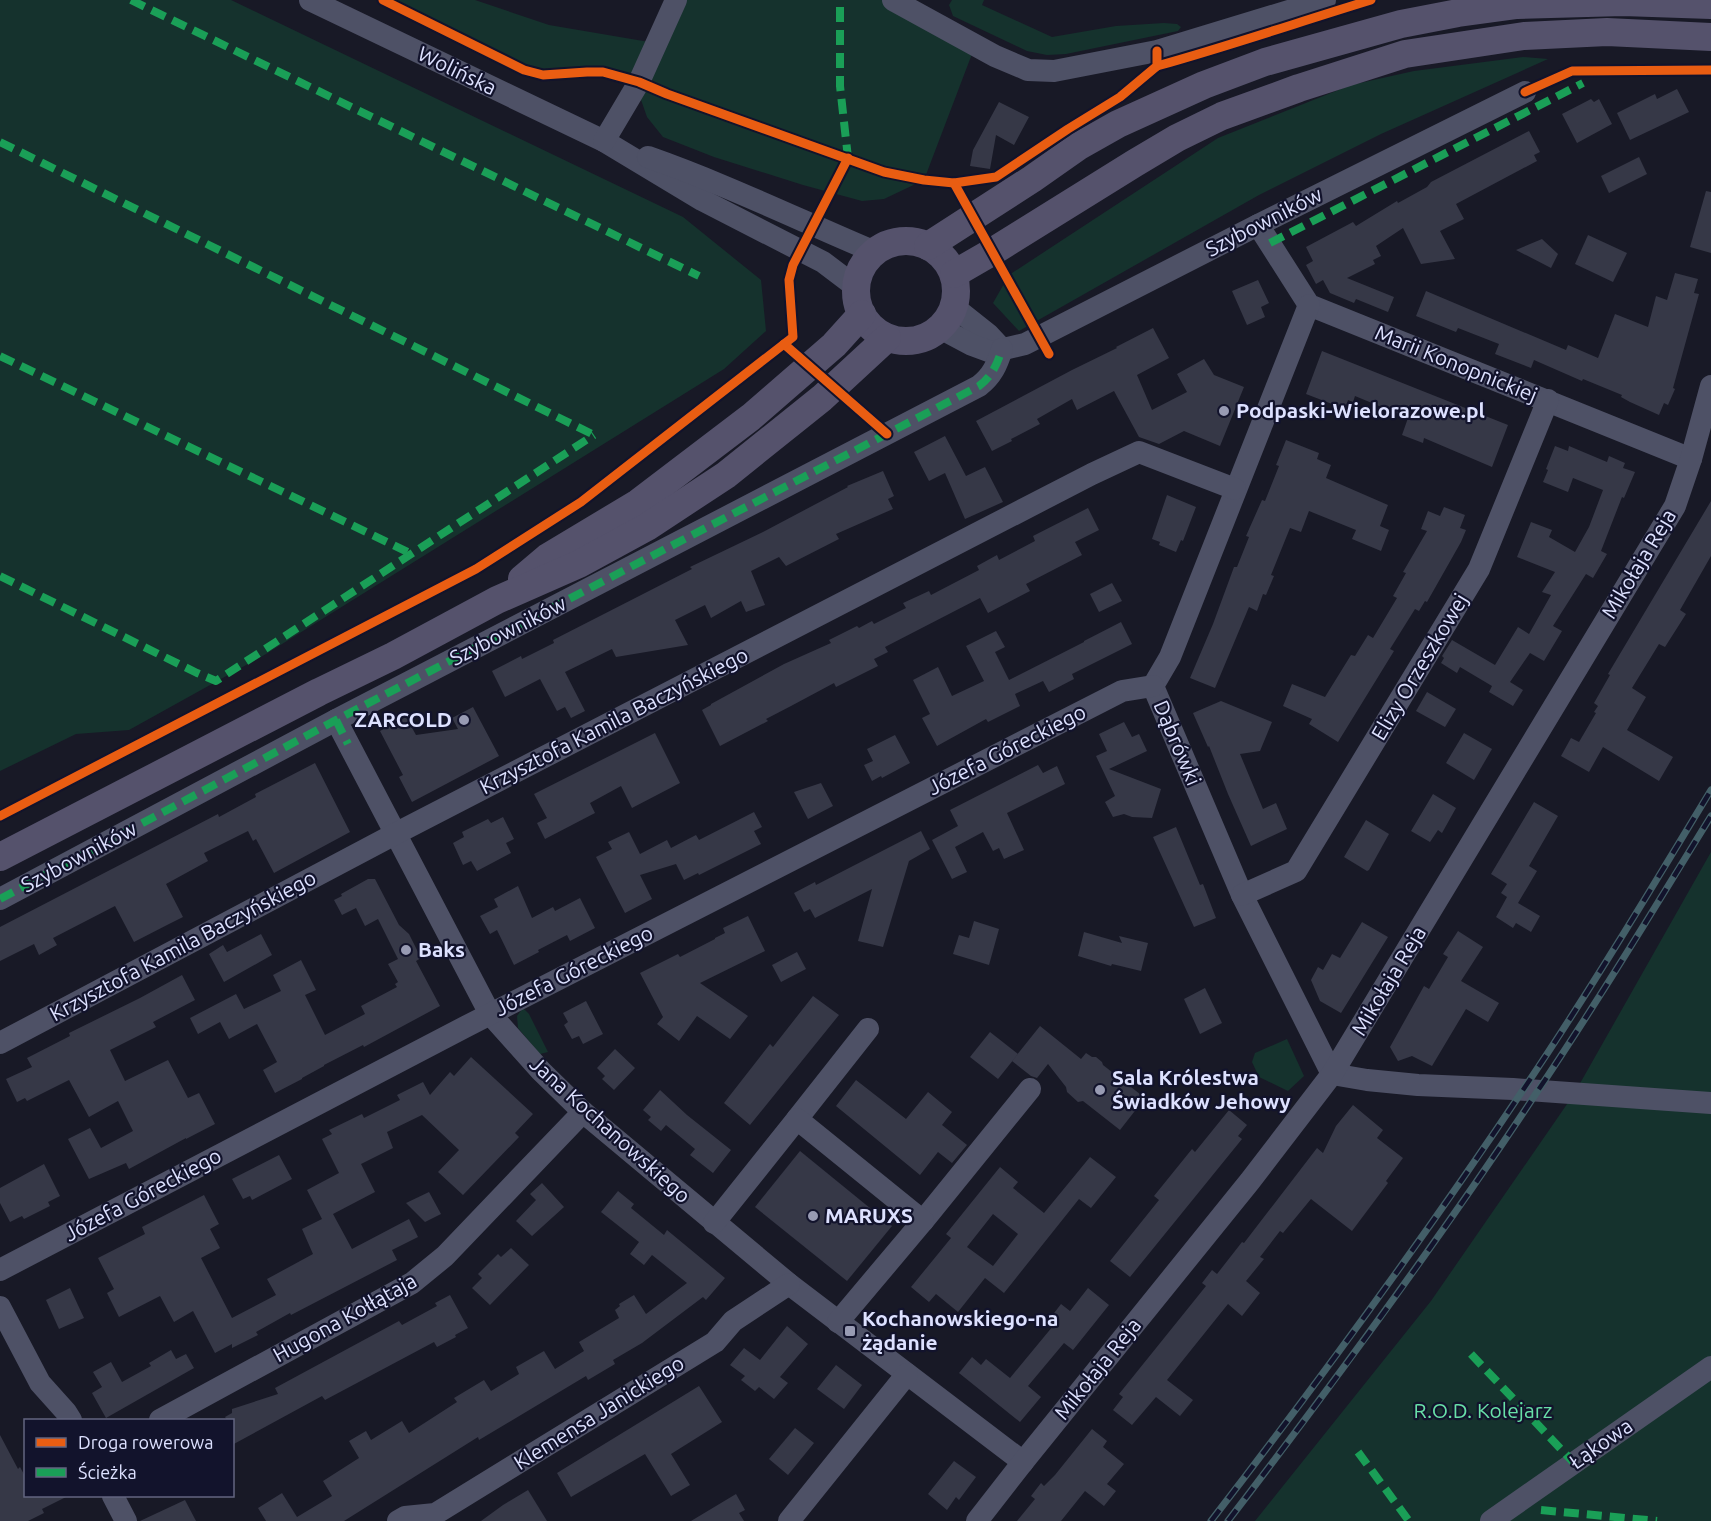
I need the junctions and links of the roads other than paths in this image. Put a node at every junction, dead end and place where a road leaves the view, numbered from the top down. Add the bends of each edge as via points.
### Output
1 (676, 0) edge
2 (893, 0) edge
3 (1325, 0) edge
4 (318, 2) edge
5 (1711, 5) edge
6 (1711, 37) edge
7 (1525, 92) dead end
8 (604, 141) junction
9 (1258, 225) junction
10 (928, 246) junction
11 (875, 252) junction
12 (954, 274) junction
13 (856, 287) junction
14 (1309, 305) junction
15 (862, 314) junction
16 (947, 318) junction
17 (887, 338) junction
18 (1002, 349) junction
19 (1711, 386) edge
20 (1548, 400) junction
21 (1691, 459) junction
22 (1236, 489) junction
23 (497, 600) junction
24 (1153, 686) junction
25 (336, 720) junction
26 (395, 834) junction
27 (0, 857) edge
28 (1242, 895) junction
29 (0, 899) edge
30 (490, 1014) junction
31 (867, 1029) dead end
32 (0, 1043) edge
33 (1332, 1074) junction
34 (1030, 1089) dead end
35 (1711, 1103) edge
36 (583, 1112) junction
37 (797, 1119) junction
38 (923, 1221) junction
39 (714, 1223) junction
40 (0, 1270) edge
41 (789, 1284) junction
42 (0, 1307) edge
43 (838, 1322) junction
44 (1711, 1367) edge
45 (907, 1374) junction
46 (70, 1419) edge
47 (162, 1419) edge
48 (1023, 1462) junction
49 (114, 1497) edge
50 (126, 1521) edge
51 (398, 1521) edge
52 (789, 1521) edge
53 (977, 1521) edge
54 (1491, 1521) edge

1 - 8 street via 639,82
2 - 3 street via 994,56 1028,70 1054,71 1157,51
4 - 8 street, Wolińska
5 - 10 main road via 1518,4 1401,24 1265,62 1118,124
6 - 12 main road via 1607,32 1524,36 1406,54 1222,116 1177,138
7 - 9 street, Szybowników
8 - 11 street, Wolińska via 764,202
8 - 13 street, Wolińska via 702,200 823,262
9 - 14 street
9 - 18 street, Szybowników via 1024,344
10 - 11 main road via 901,242
10 - 12 main road via 939,253
11 - 13 main road via 859,273
12 - 16 main road via 957,291
13 - 15 main road
14 - 20 street, Marii Konopnickiej
14 - 22 street, Dąbrówki
15 - 17 main road via 868,324
15 - 23 main road, Szybowników via 834,345 751,417 638,503 549,557
16 - 17 main road via 929,336 915,341
16 - 18 street, Szybowników via 972,345 992,352
17 - 23 main road, Szybowników via 846,378 726,475 646,527 579,564
18 - 25 street, Szybowników via 990,377 979,386
19 - 21 street, Mikołaja Reja
20 - 21 street, Marii Konopnickiej
20 - 28 street, Elizy Orzeszkowej via 1479,569 1296,871
21 - 33 street, Mikołaja Reja via 1675,506
22 - 24 street, Dąbrówki via 1170,657
22 - 26 street, Krzysztofa Kamila Baczyńskiego via 1139,452
23 - 27 main road, Szybowników
24 - 28 street, Dąbrówki
24 - 30 street, Józefa Góreckiego via 1122,691
25 - 26 street, Jana Kochanowskiego
25 - 29 street, Szybowników
26 - 30 street, Jana Kochanowskiego
26 - 32 street, Krzysztofa Kamila Baczyńskiego
28 - 33 street, Dąbrówki
30 - 36 street, Jana Kochanowskiego
30 - 40 street, Józefa Góreckiego
31 - 37 street
33 - 35 street via 1418,1085
33 - 48 street, Mikołaja Reja via 1251,1181
34 - 38 street
36 - 39 street, Jana Kochanowskiego
36 - 47 street, Hugona Kołłątaja via 445,1256 412,1283
37 - 38 street
37 - 39 street
38 - 43 street
39 - 41 street, Jana Kochanowskiego
41 - 43 street, Jana Kochanowskiego
41 - 51 street, Klemensa Janickiego via 733,1322 715,1342 435,1514
42 - 46 street via 40,1383
43 - 45 street, Jana Kochanowskiego
44 - 54 street, Łąkowa
45 - 48 street, Jana Kochanowskiego
45 - 52 street
48 - 53 street, Mikołaja Reja
49 - 50 street

